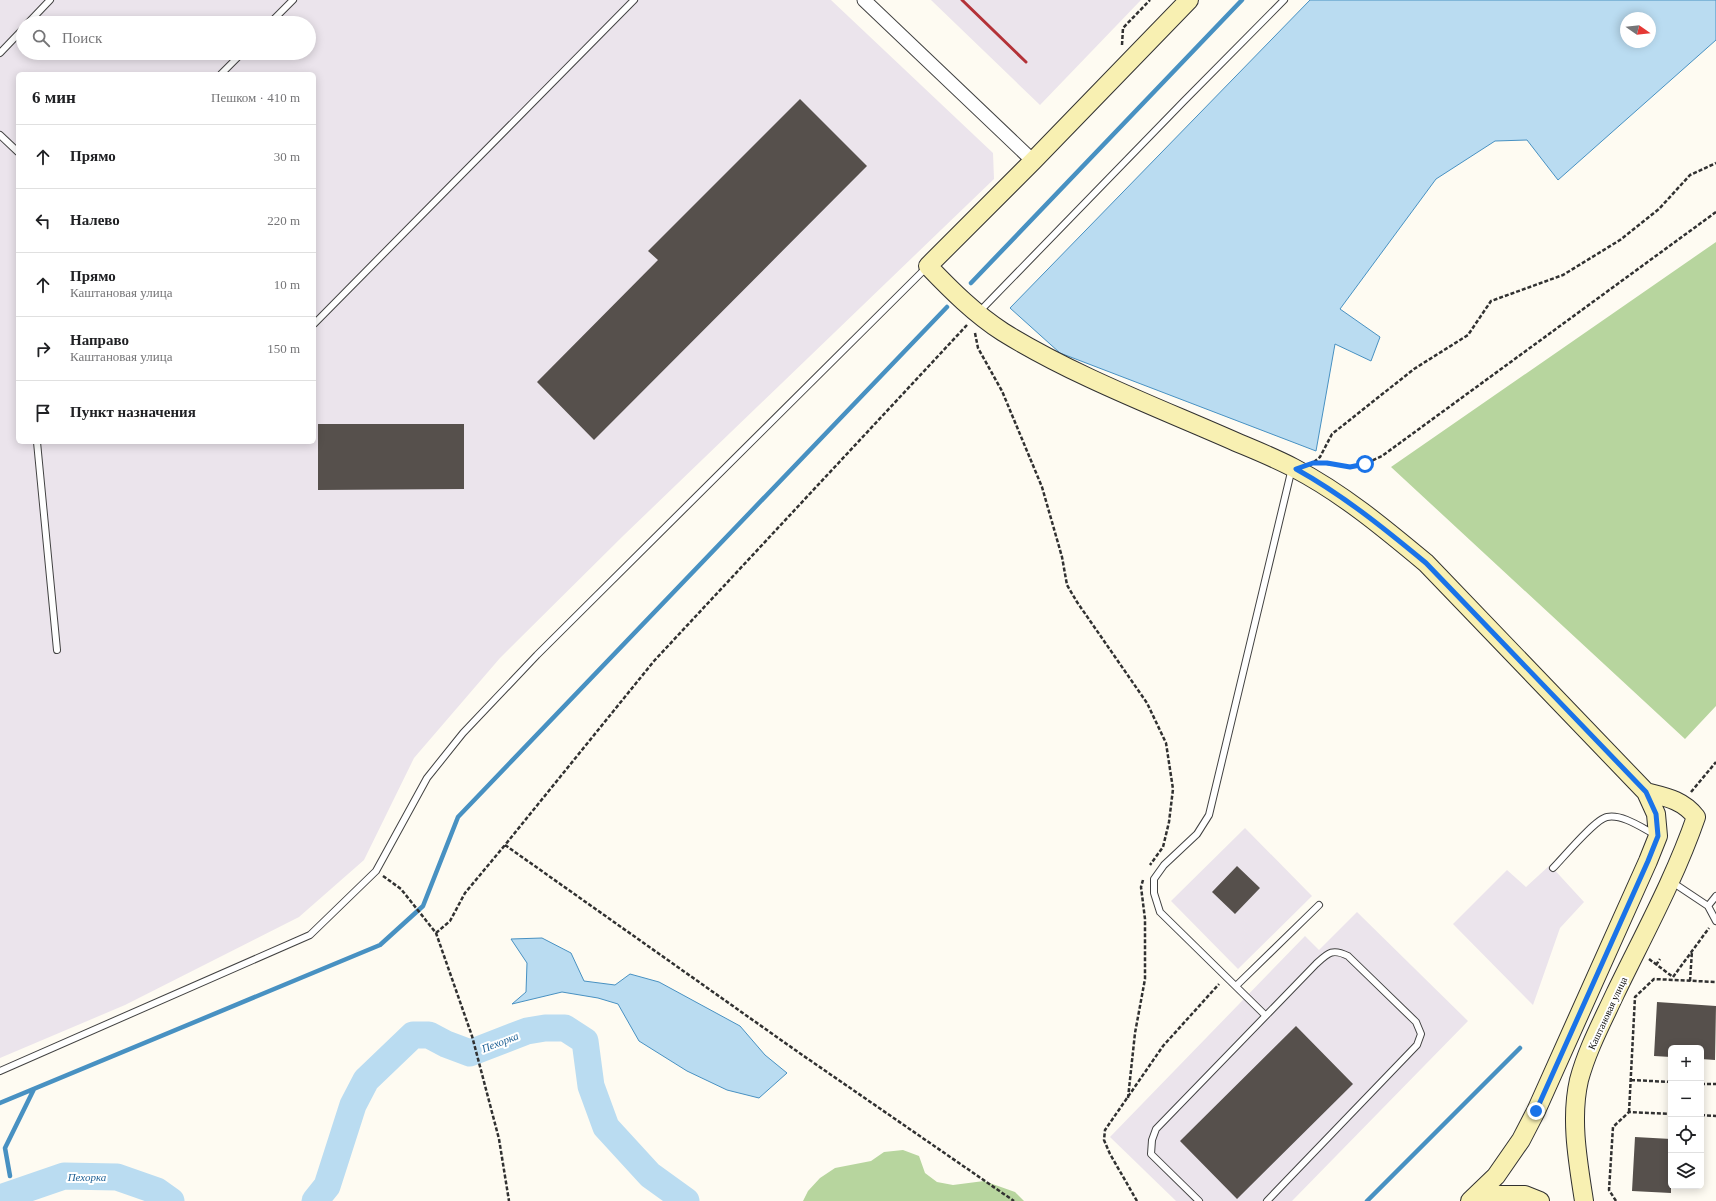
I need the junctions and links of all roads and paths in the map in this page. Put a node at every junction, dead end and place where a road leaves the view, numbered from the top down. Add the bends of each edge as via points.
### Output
1 (50, 0) edge
2 (293, 0) edge
3 (634, 0) edge
4 (864, 0) edge
5 (1189, 0) edge
6 (1284, 0) edge
7 (35, 16) edge
8 (277, 16) edge
9 (16, 36) edge
10 (0, 53) edge
11 (235, 60) edge
12 (223, 72) edge
13 (0, 134) edge
14 (16, 150) edge
15 (1033, 161) junction
16 (1716, 163) edge
17 (1716, 212) edge
18 (928, 266) junction
19 (975, 316) junction
20 (316, 322) edge
21 (37, 444) edge
22 (1292, 467) junction
23 (57, 650) dead end
24 (1716, 762) edge
25 (1646, 792) junction
26 (1682, 803) junction
27 (1658, 836) junction
28 (506, 845) junction
29 (1553, 868) dead end
30 (1147, 870) dead end
31 (376, 871) junction
32 (1144, 875) dead end
33 (1670, 880) junction
34 (1716, 896) edge
35 (1319, 905) dead end
36 (1708, 906) junction
37 (1716, 920) edge
38 (436, 933) junction
39 (1692, 951) junction
40 (1645, 957) dead end
41 (1660, 959) dead end
42 (1656, 965) junction
43 (1226, 976) junction
44 (1672, 979) junction
45 (1690, 981) junction
46 (1716, 982) edge
47 (1236, 986) junction
48 (1265, 1015) junction
49 (0, 1071) edge
50 (1631, 1080) junction
51 (1668, 1082) edge
52 (1704, 1084) edge
53 (1716, 1084) edge
54 (1128, 1098) junction
55 (1629, 1112) junction
56 (1668, 1114) edge
57 (1704, 1115) edge
58 (1716, 1116) edge
59 (509, 1201) edge
60 (1014, 1201) edge
61 (1137, 1201) edge
62 (1199, 1201) edge
63 (1267, 1201) edge
64 (1470, 1201) edge
65 (1478, 1201) edge
66 (1540, 1201) edge
67 (1584, 1201) edge
68 (1616, 1201) edge

1 - 7 lane
2 - 8 lane
3 - 20 lane
4 - 15 street
5 - 15 street
6 - 19 lane
9 - 10 lane
11 - 12 lane
13 - 14 lane
15 - 18 street
16 - 17 path via 1690,174 1659,209 1620,240 1563,275 1491,301 1468,335 1414,369 1332,434 1320,457 1313,463 1350,467 1382,456
18 - 19 street
18 - 31 lane via 537,655 463,733 428,778
19 - 22 street via 1105,384
19 - 28 path via 654,660
19 - 30 path via 978,348 1002,391 1042,487 1062,557 1067,585 1147,703 1166,743 1173,789 1169,822 1163,847
21 - 23 lane
22 - 25 street via 1345,500 1426,563
22 - 43 lane via 1209,815 1198,834 1164,865 1154,879 1154,893 1160,912
24 - 26 path
25 - 26 street
25 - 27 street via 1656,814
26 - 33 street, Каштановая улица via 1696,817
27 - 29 lane via 1629,821 1618,817 1606,817 1597,822
27 - 64 street via 1536,1111 1521,1140 1496,1176
28 - 38 path via 465,893 450,921
28 - 60 path
31 - 38 path via 400,889
31 - 49 lane via 310,935
32 - 54 path via 1141,887 1145,919 1145,979 1135,1033
33 - 36 lane
33 - 67 street, Каштановая улица via 1592,1042 1579,1081 1575,1119 1578,1168
34 - 36 lane
35 - 47 lane
36 - 37 lane
37 - 39 path
38 - 59 path via 472,1036 499,1139
39 - 44 path
39 - 45 path
40 - 42 path
41 - 42 path
42 - 44 path
43 - 47 lane
43 - 54 path via 1163,1046
44 - 45 path
44 - 50 path via 1654,979 1635,997
45 - 46 path
47 - 48 lane
48 - 62 lane via 1156,1129 1152,1140 1151,1154
48 - 63 lane via 1327,954 1339,951 1348,956 1416,1022 1421,1034 1417,1045
50 - 51 path
50 - 55 path
52 - 53 path
54 - 61 path via 1105,1130 1104,1140
55 - 56 path
55 - 68 path via 1613,1127 1610,1190
57 - 58 path
65 - 66 street via 1493,1195 1525,1195

